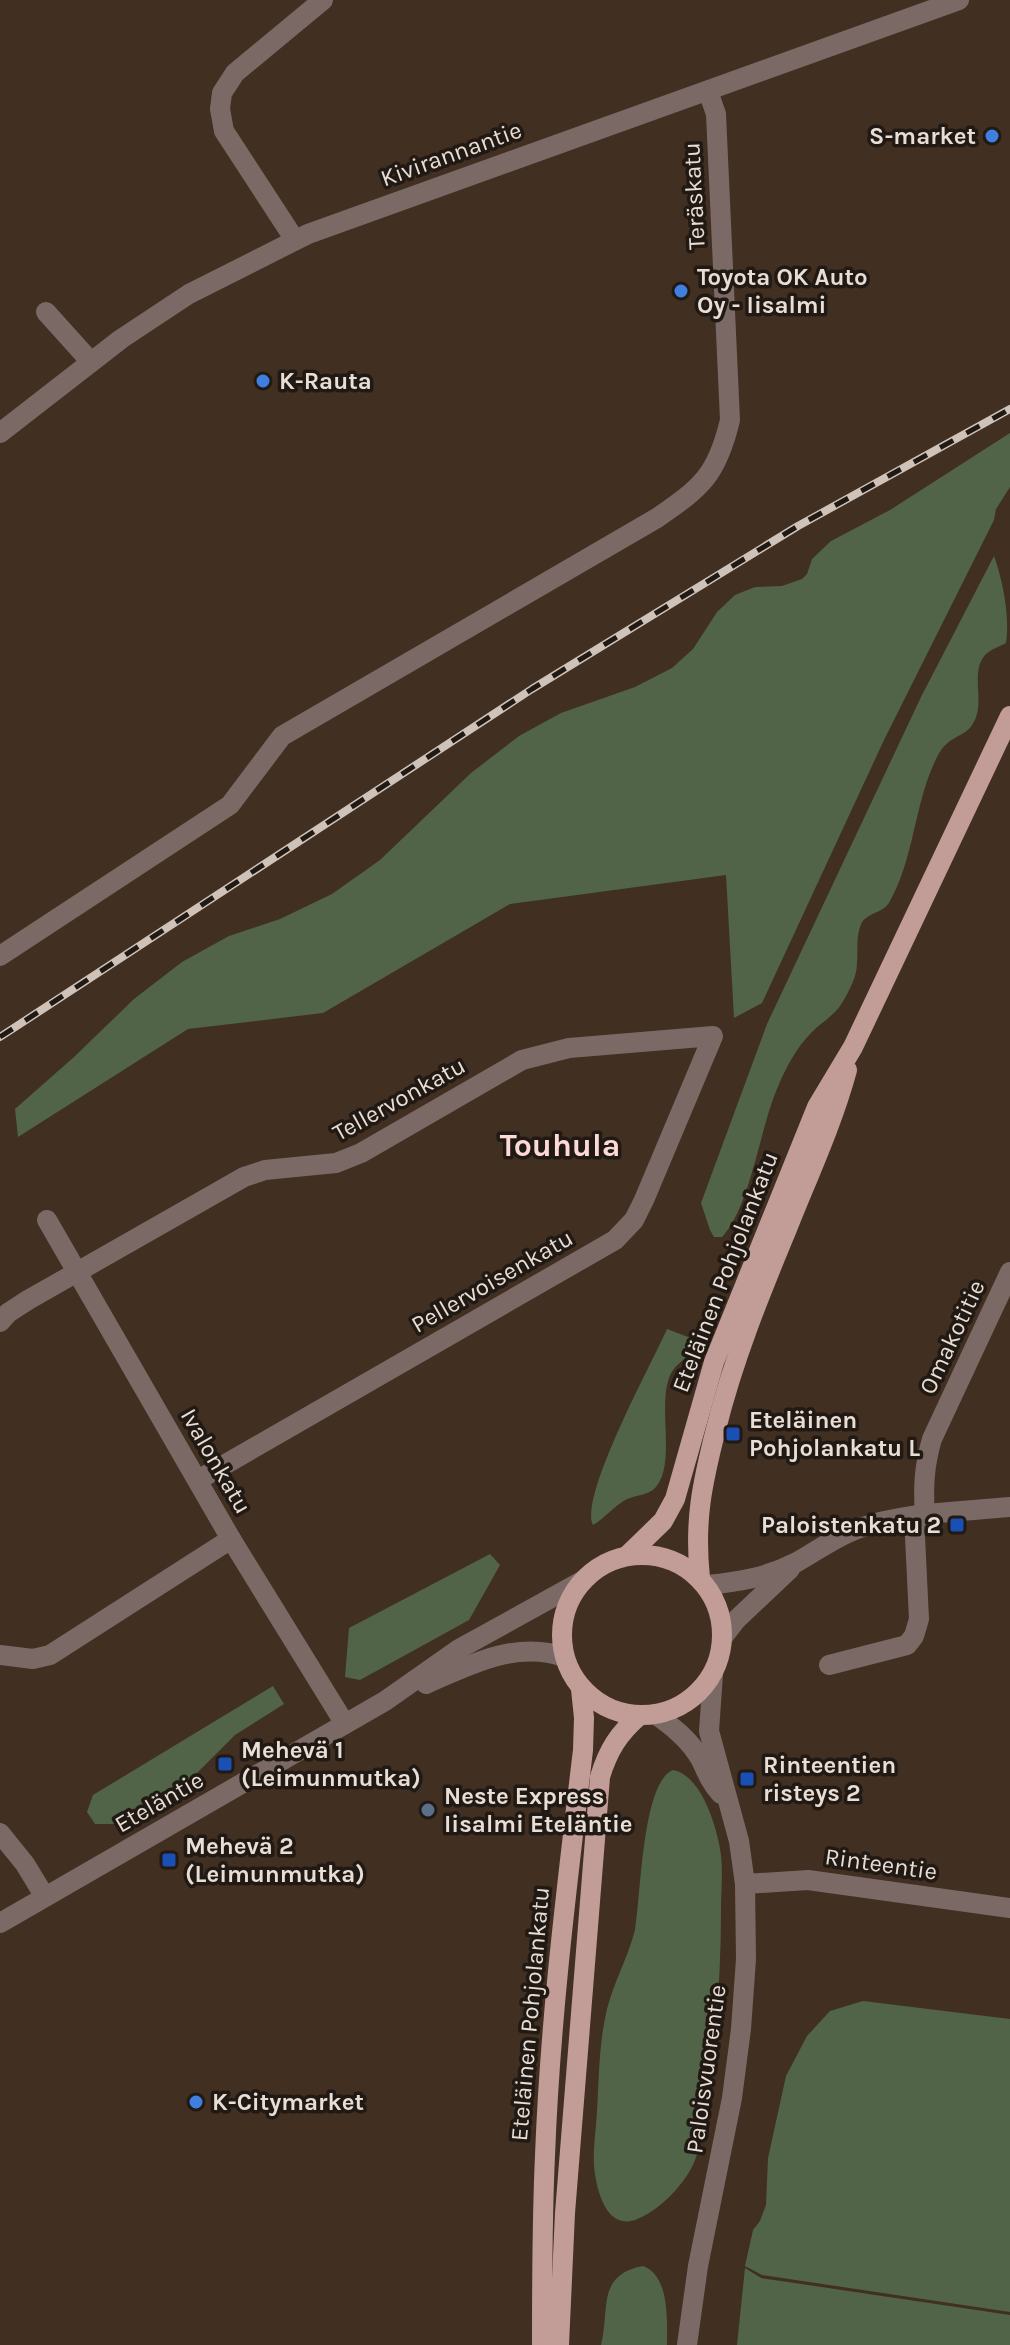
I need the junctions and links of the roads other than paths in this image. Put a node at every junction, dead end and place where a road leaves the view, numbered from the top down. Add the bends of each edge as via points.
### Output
1 (323, 0) edge
2 (959, 0) edge
3 (708, 91) junction
4 (295, 240) junction
5 (46, 312) dead end
6 (91, 362) junction
7 (0, 433) edge
8 (1010, 716) edge
9 (0, 956) edge
10 (713, 1036) joint
11 (853, 1047) junction
12 (47, 1220) dead end
13 (1010, 1272) edge
14 (76, 1274) junction
15 (0, 1322) edge
16 (198, 1480) junction
17 (1010, 1507) edge
18 (919, 1516) junction
19 (231, 1539) junction
20 (627, 1556) junction
21 (795, 1563) junction
22 (582, 1581) junction
23 (704, 1582) junction
24 (722, 1638) junction
25 (0, 1655) edge
26 (564, 1657) junction
27 (829, 1665) dead end
28 (713, 1674) junction
29 (581, 1689) junction
30 (385, 1701) junction
31 (648, 1714) junction
32 (345, 1724) junction
33 (726, 1800) junction
34 (0, 1833) edge
35 (745, 1884) junction
36 (45, 1897) junction
37 (1010, 1908) edge
38 (0, 1923) edge
39 (542, 2345) edge
40 (559, 2345) edge
41 (687, 2345) edge

1 - 4 street via 235,73 222,93 220,109 224,131
2 - 3 street, Kivirannantie
3 - 4 street, Kivirannantie
3 - 9 street, Teräskatu via 716,114 730,392 730,420 716,465 689,496 657,518 282,736 230,805
4 - 6 street, Kivirannantie via 189,294
5 - 6 street
6 - 7 street, Kivirannantie
8 - 11 main road, Eteläinen Pohjolankatu
10 - 14 street, Tellervonkatu via 569,1048 522,1060 361,1153 336,1163 244,1177
10 - 16 street, Pellervoisenkatu via 644,1200 615,1240
11 - 20 main road, Eteläinen Pohjolankatu via 817,1107 714,1362 675,1499 663,1521
11 - 23 main road, Eteläinen Pohjolankatu via 835,1114 724,1395 699,1496
12 - 14 street, Ivalonkatu
13 - 18 street, Omakotitie via 932,1439
14 - 15 street, Tellervonkatu
14 - 16 street, Ivalonkatu
16 - 19 street, Ivalonkatu
17 - 18 street
18 - 21 street via 853,1530
18 - 27 street, Omakotitie via 919,1619 914,1636 907,1645
19 - 25 street via 50,1655
19 - 32 street, Ivalonkatu
20 - 22 main road via 604,1563
20 - 23 main road via 669,1560
21 - 23 street via 754,1579
21 - 24 street
22 - 26 main road via 564,1620
22 - 30 street, Eteläntie via 459,1649
23 - 24 main road via 721,1617
24 - 28 main road
26 - 29 main road
26 - 30 street, Eteläntie via 530,1650 505,1654
28 - 31 main road via 692,1699
28 - 33 street, Paloisvuorentie via 709,1731
29 - 31 main road via 623,1713
29 - 39 main road, Eteläinen Pohjolankatu via 583,1750 555,1993 545,2143
30 - 32 street, Eteläntie
31 - 33 street, Paloisvuorentie via 688,1742
31 - 40 main road, Eteläinen Pohjolankatu via 622,1730 614,1742 599,1788
32 - 36 street, Eteläntie
33 - 35 street, Paloisvuorentie
34 - 36 street
35 - 37 street, Rinteentie via 808,1880
35 - 41 street, Paloisvuorentie via 741,2029
36 - 38 street, Eteläntie

